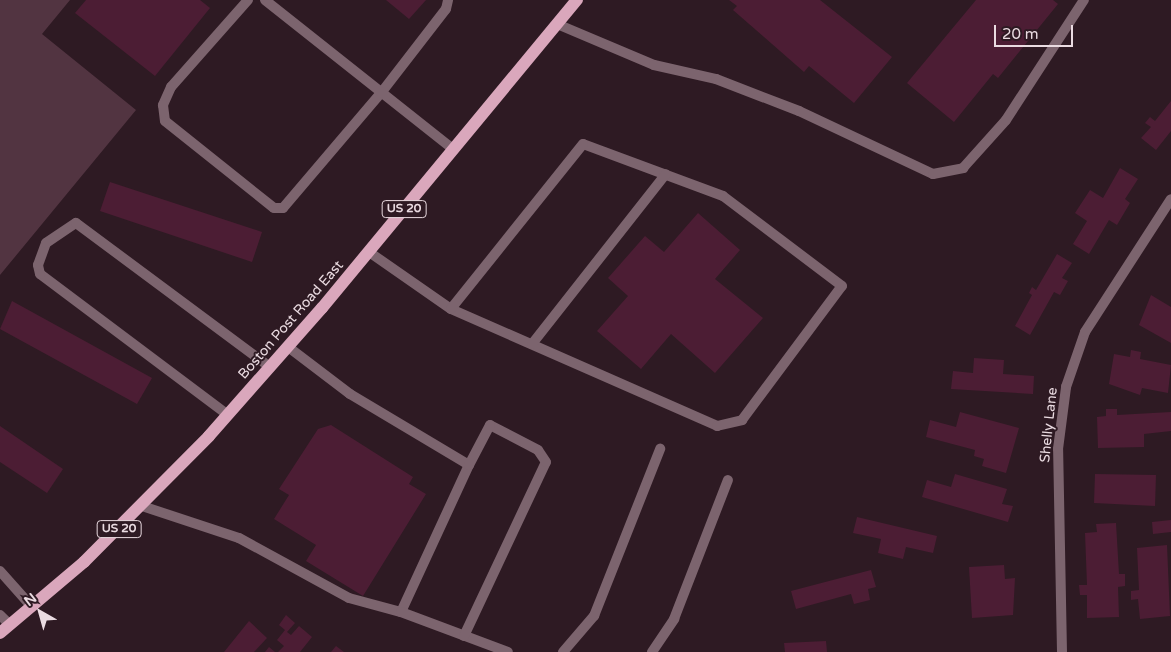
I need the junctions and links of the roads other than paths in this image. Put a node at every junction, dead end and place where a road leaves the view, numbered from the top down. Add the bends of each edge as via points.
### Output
1 (248, 0) edge
2 (265, 0) edge
3 (448, 0) edge
4 (577, 0) edge
5 (1084, 0) edge
6 (557, 24) junction
7 (381, 93) junction
8 (453, 149) junction
9 (666, 174) junction
10 (1171, 199) edge
11 (369, 252) junction
12 (451, 308) junction
13 (532, 344) junction
14 (288, 347) junction
15 (270, 367) junction
16 (228, 415) junction
17 (660, 449) dead end
18 (469, 465) junction
19 (728, 480) dead end
20 (142, 506) junction
21 (0, 571) edge
22 (32, 607) junction
23 (401, 612) junction
24 (0, 615) edge
25 (5, 629) edge
26 (464, 636) junction
27 (508, 652) edge
28 (563, 652) edge
29 (652, 652) edge
30 (1062, 652) edge

1 - 7 street via 171,87 162,105 165,121 274,208 282,208
2 - 7 street
3 - 7 street via 446,9
4 - 6 main road, Boston Post Road East / US 20
5 - 6 street via 1006,120 963,168 933,174 799,111 716,79 654,65
6 - 8 main road, Boston Post Road East / US 20
7 - 8 street
8 - 11 main road, Boston Post Road East / US 20
9 - 12 street via 583,144
9 - 13 street
9 - 13 street via 723,196 842,286 742,420 717,426
10 - 30 street, Shelly Lane via 1085,332 1066,387 1058,449
11 - 12 street
11 - 14 main road, Boston Post Road East / US 20
12 - 13 street
14 - 15 main road, Boston Post Road East / US 20
14 - 18 street via 350,394
15 - 16 main road, Boston Post Road East / US 20
15 - 16 street via 76,223 46,243 38,266 40,274
16 - 20 main road, Boston Post Road East / US 20
17 - 28 street via 594,616
18 - 23 street
18 - 26 street via 490,425 538,450 546,462
19 - 29 street via 674,619
20 - 22 main road, Boston Post Road East / US 20
20 - 23 street via 239,538 349,598
21 - 22 street
22 - 25 main road, Boston Post Road East / US 20
23 - 26 street
24 - 25 street
26 - 27 street

